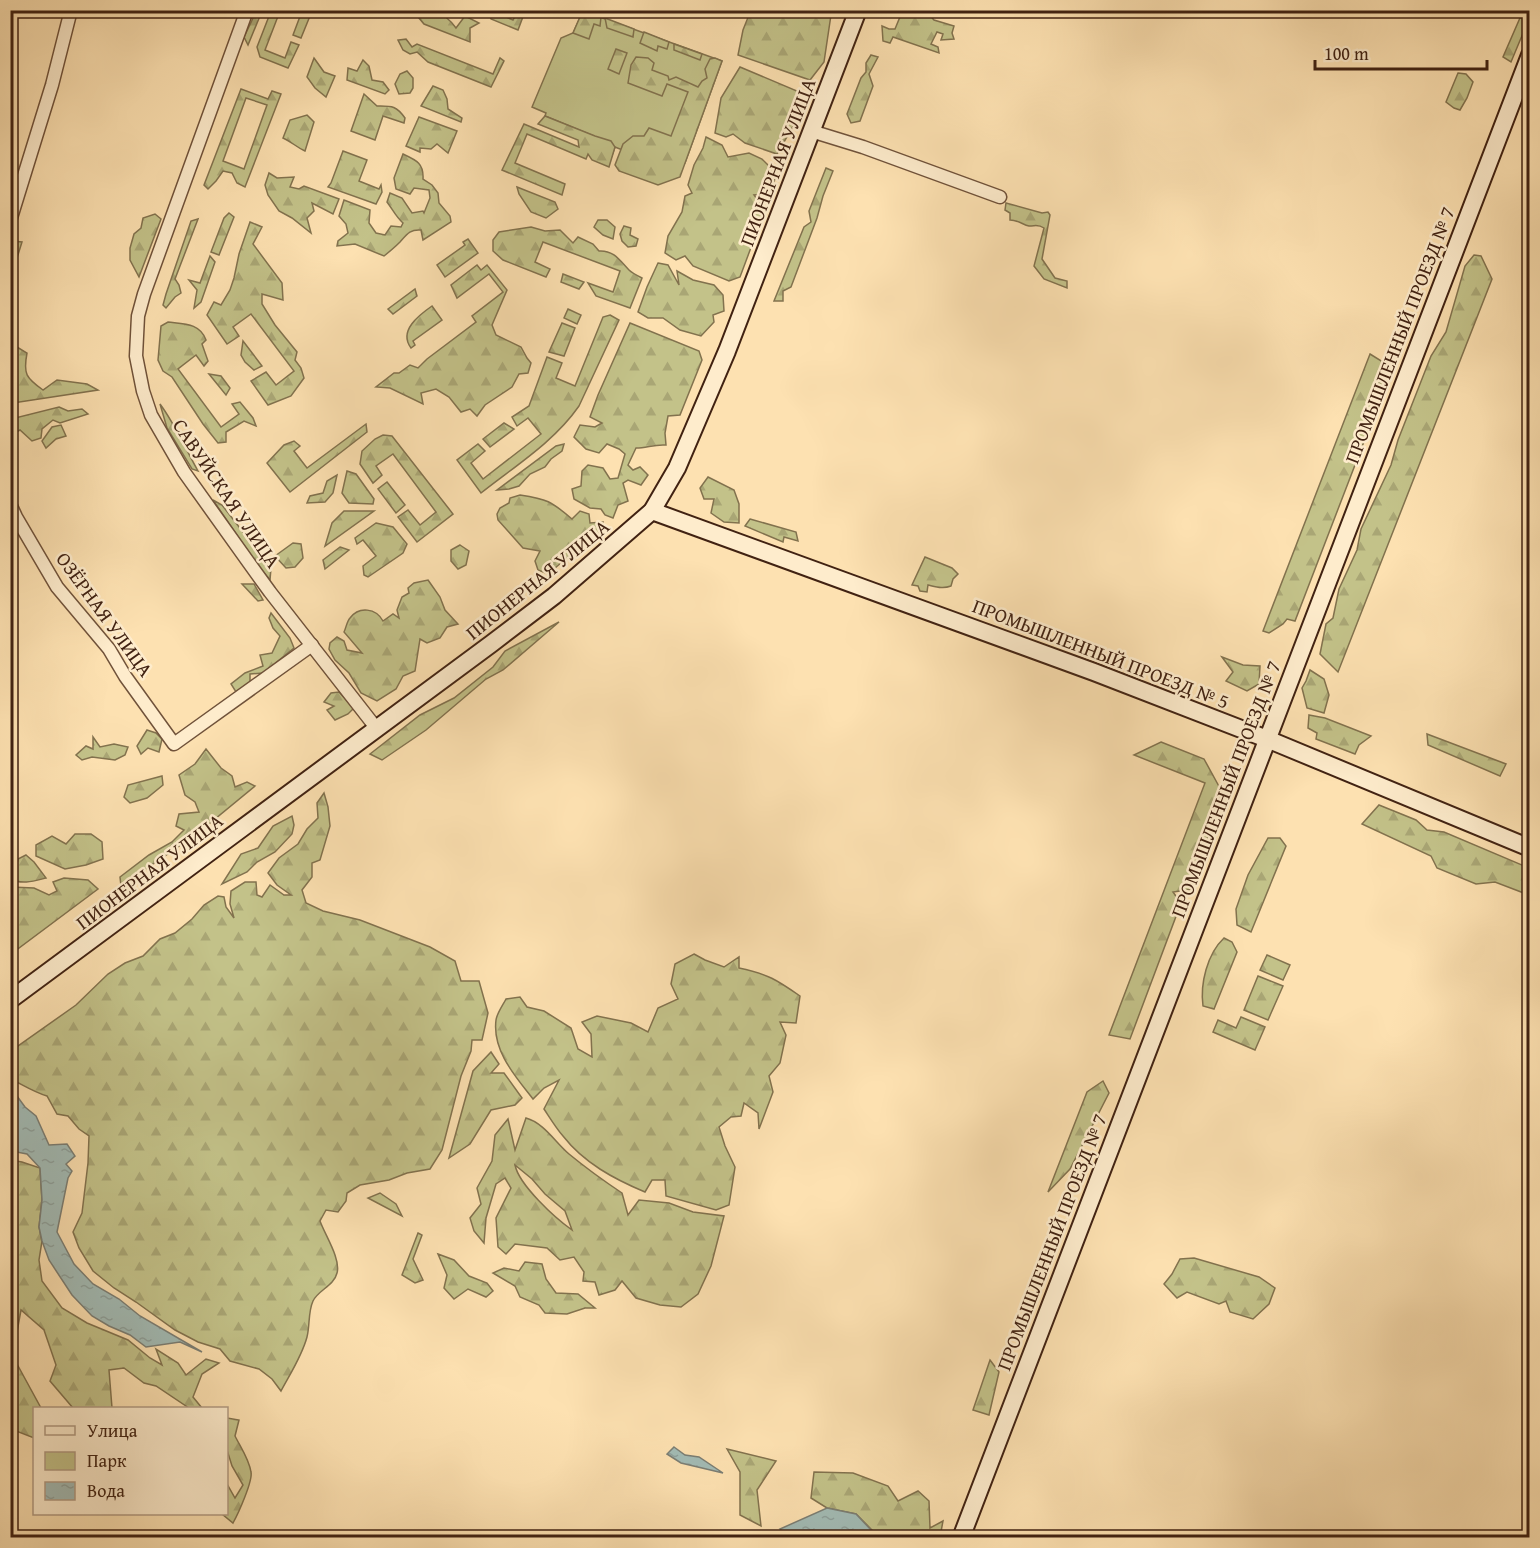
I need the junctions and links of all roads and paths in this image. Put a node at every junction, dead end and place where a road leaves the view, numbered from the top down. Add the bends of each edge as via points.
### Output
1 (71, 10) edge
2 (247, 10) edge
3 (858, 10) edge
4 (1530, 55) edge
5 (811, 131) junction
6 (1000, 197) dead end
7 (10, 221) edge
8 (10, 504) edge
9 (652, 511) junction
10 (312, 645) junction
11 (377, 729) junction
12 (1267, 739) junction
13 (1530, 848) edge
14 (10, 1000) edge
15 (961, 1538) edge

1 - 7 street
2 - 10 street, САВУЙСКАЯ УЛИЦА via 144,294 138,316 136,356 151,415 184,472
3 - 5 street, ПИОНЕРНАЯ УЛИЦА
4 - 12 street, ПРОМЫШЛЕННЫЙ ПРОЕЗД № 7
5 - 6 street
5 - 9 street, ПИОНЕРНАЯ УЛИЦА via 695,429
8 - 10 street, ОЗЁРНАЯ УЛИЦА via 57,587 109,649 174,744
9 - 11 street, ПИОНЕРНАЯ УЛИЦА via 554,596
9 - 12 street, ПРОМЫШЛЕННЫЙ ПРОЕЗД № 5 via 1052,656
10 - 11 street, САВУЙСКАЯ УЛИЦА
11 - 14 street, ПИОНЕРНАЯ УЛИЦА
12 - 13 street, ПРОМЫШЛЕННЫЙ ПРОЕЗД № 5
12 - 15 street, ПРОМЫШЛЕННЫЙ ПРОЕЗД № 7

